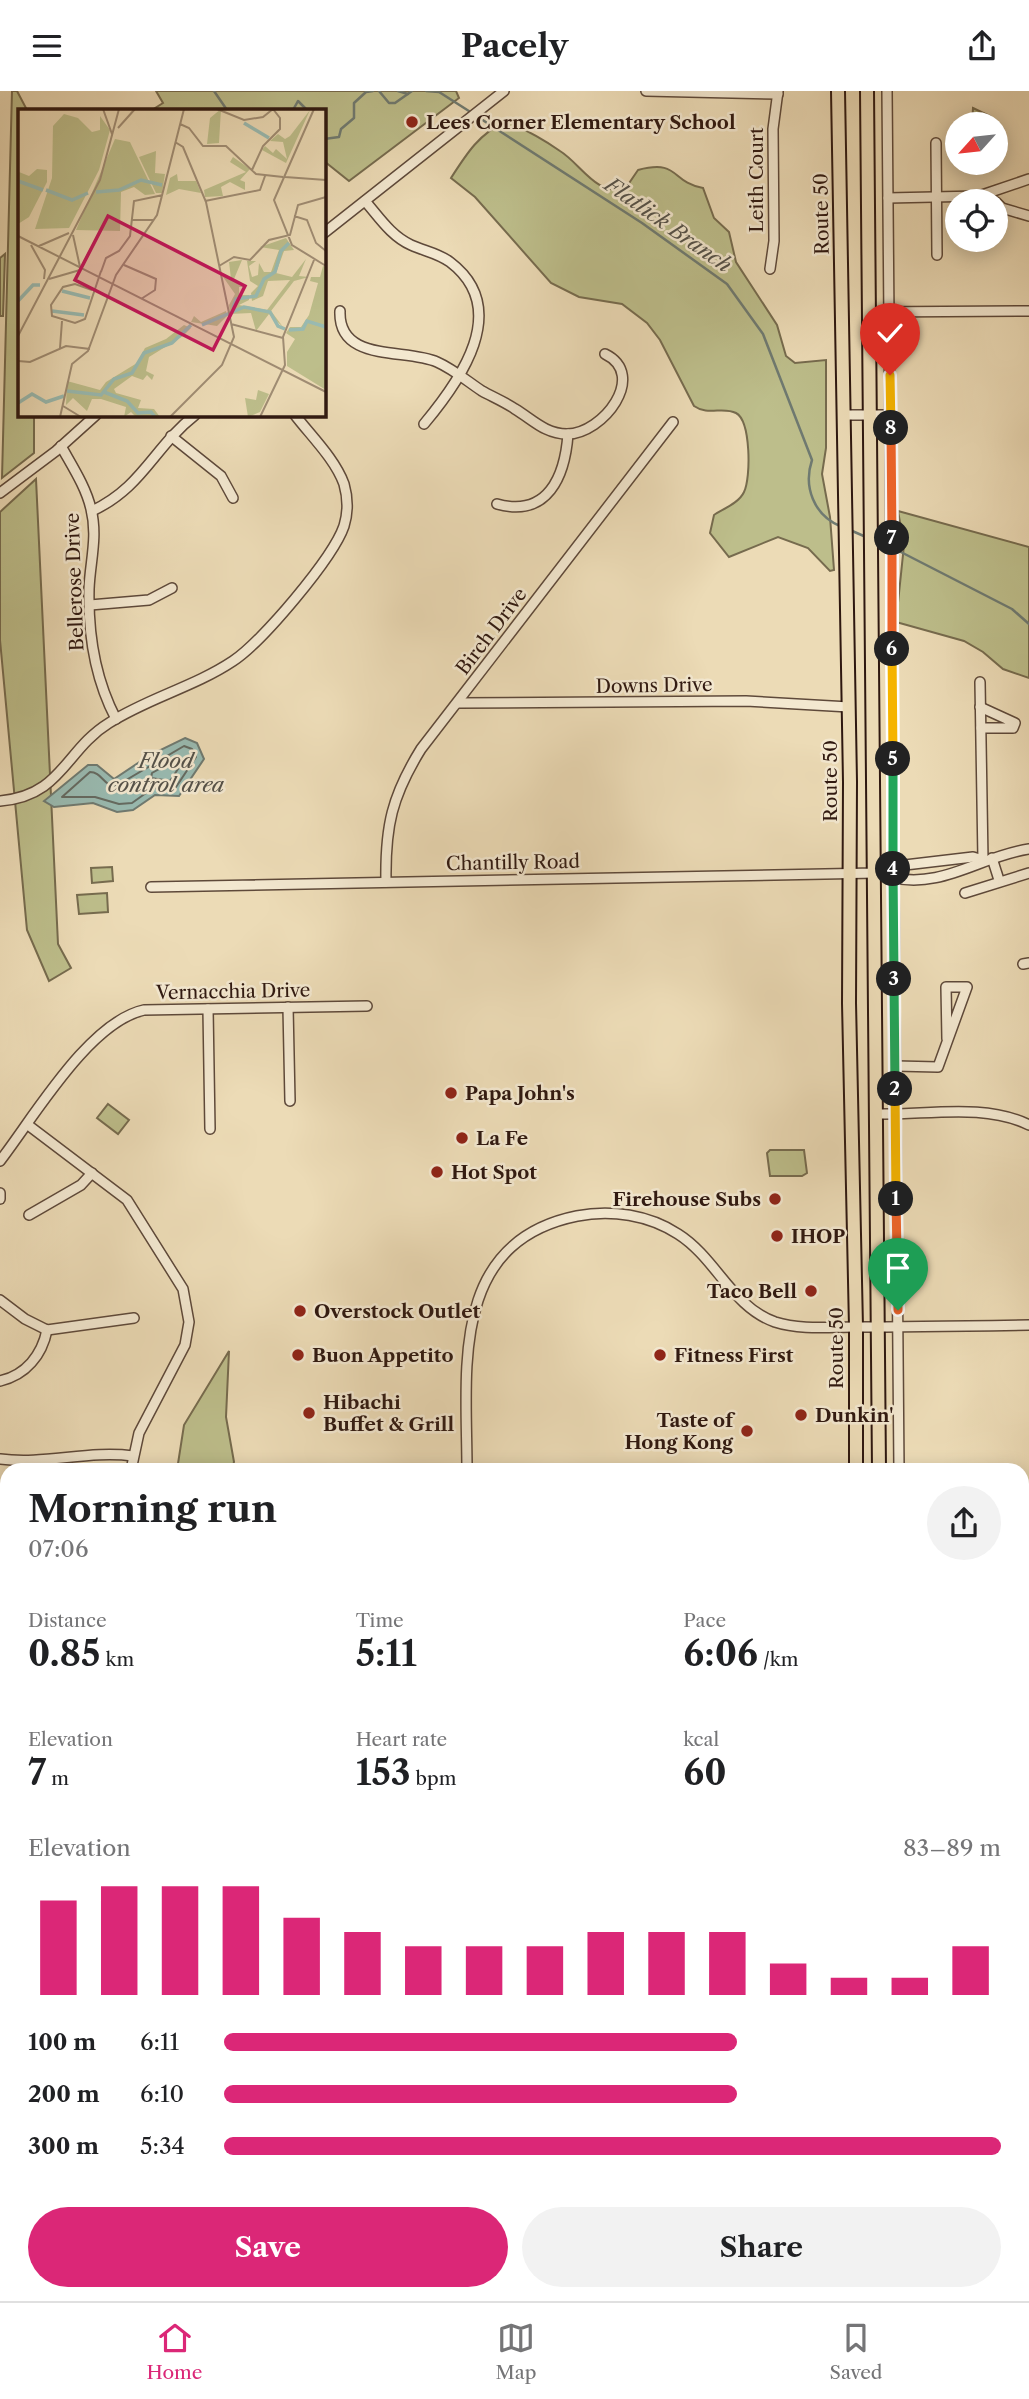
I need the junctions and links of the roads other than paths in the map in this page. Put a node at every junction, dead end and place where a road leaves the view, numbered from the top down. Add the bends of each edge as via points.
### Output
1 (504, 91) edge
2 (646, 91) edge
3 (838, 91) edge
4 (867, 91) edge
5 (887, 91) edge
6 (778, 92) edge
7 (936, 143) dead end
8 (1029, 179) edge
9 (1008, 191) edge
10 (888, 198) junction
11 (936, 198) junction
12 (945, 198) edge
13 (365, 201) junction
14 (1008, 210) edge
15 (1029, 216) edge
16 (326, 231) edge
17 (937, 255) dead end
18 (770, 269) dead end
19 (340, 311) dead end
20 (889, 311) junction
21 (1029, 311) edge
22 (871, 312) junction
23 (605, 354) dead end
24 (461, 376) junction
25 (844, 415) junction
26 (871, 415) junction
27 (891, 415) junction
28 (94, 417) edge
29 (193, 417) edge
30 (297, 417) edge
31 (673, 422) dead end
32 (424, 424) dead end
33 (568, 434) junction
34 (172, 436) junction
35 (61, 446) junction
36 (0, 493) edge
37 (233, 498) dead end
38 (497, 504) dead end
39 (92, 511) junction
40 (172, 588) dead end
41 (90, 605) junction
42 (980, 681) dead end
43 (459, 703) junction
44 (849, 707) junction
45 (980, 707) junction
46 (116, 719) junction
47 (981, 728) junction
48 (0, 801) edge
49 (1029, 849) edge
50 (987, 859) junction
51 (849, 873) junction
52 (875, 873) junction
53 (893, 873) junction
54 (1029, 873) edge
55 (999, 880) junction
56 (386, 882) junction
57 (151, 887) dead end
58 (965, 893) dead end
59 (367, 1006) dead end
60 (288, 1007) junction
61 (208, 1009) junction
62 (947, 1039) junction
63 (896, 1066) junction
64 (290, 1101) dead end
65 (878, 1114) junction
66 (895, 1114) junction
67 (27, 1125) junction
68 (1029, 1125) edge
69 (210, 1129) dead end
70 (0, 1161) edge
71 (92, 1173) junction
72 (0, 1193) edge
73 (0, 1198) edge
74 (29, 1215) dead end
75 (0, 1300) edge
76 (134, 1318) dead end
77 (1029, 1325) edge
78 (856, 1327) junction
79 (880, 1327) junction
80 (898, 1328) junction
81 (47, 1330) junction
82 (0, 1381) edge
83 (133, 1456) junction
84 (0, 1459) edge
85 (132, 1463) edge
86 (467, 1463) edge
87 (856, 1463) edge
88 (879, 1463) edge
89 (899, 1463) edge

1 - 13 street
2 - 6 street
3 - 25 highway, Route 50
4 - 22 highway
5 - 10 street
6 - 18 street, Leith Court
7 - 11 street
8 - 9 street
10 - 11 street
10 - 20 street
11 - 12 street
11 - 17 street
13 - 16 street
13 - 24 street via 398,237 447,259 472,289 478,331
14 - 15 street
19 - 24 street via 344,332 358,345 424,357
20 - 21 street
20 - 22 street
20 - 27 street
22 - 26 highway
23 - 33 street via 621,371 615,404 594,426
24 - 32 street
24 - 33 street via 538,425
25 - 26 street
25 - 44 highway, Route 50
26 - 27 street
26 - 52 highway
27 - 53 street
28 - 35 street
29 - 34 street
30 - 46 street via 344,485 347,513 335,544 273,625 246,652
31 - 43 street, Birch Drive
33 - 38 street via 565,464 551,490 523,506
34 - 37 street via 221,476
34 - 39 street via 126,491
35 - 36 street
35 - 39 street, Bellerose Drive
39 - 41 street, Bellerose Drive
40 - 41 street via 149,600
41 - 46 street, Bellerose Drive via 97,679
42 - 45 street
43 - 44 street, Downs Drive via 746,701
43 - 56 street, Birch Drive via 421,749 397,793 386,836
44 - 51 highway, Route 50
45 - 47 street
45 - 47 street via 1015,723 1013,728
46 - 48 street via 44,789
47 - 50 street
49 - 50 street, Chantilly Road
50 - 53 street, Chantilly Road via 973,857
50 - 53 street, Chantilly Road via 945,877 908,881
50 - 55 street
51 - 52 street, Chantilly Road
51 - 56 street, Chantilly Road
51 - 78 highway, Route 50
52 - 53 street, Chantilly Road
52 - 65 highway
53 - 63 street
54 - 55 street
55 - 58 street
56 - 57 street, Chantilly Road
59 - 60 street, Vernacchia Drive
60 - 61 street, Vernacchia Drive
60 - 64 street
61 - 67 street, Vernacchia Drive via 139,1011 96,1037
61 - 69 street
62 - 62 street via 957,1013 967,987 946,987
62 - 63 street via 938,1067
63 - 66 street
65 - 66 street
65 - 79 highway
66 - 68 street via 992,1113
66 - 80 street
67 - 70 street, Vernacchia Drive
67 - 71 street
71 - 74 street via 81,1185
71 - 83 street via 127,1200 141,1219 178,1277 188,1312 188,1333 180,1356 139,1433
72 - 73 street
75 - 81 street
76 - 81 street
77 - 80 street
78 - 79 street
78 - 86 street via 803,1327 773,1321 739,1299 694,1246 648,1220 605,1213 561,1220 529,1235 510,1251 477,1300 467,1349
78 - 87 highway, Route 50
79 - 80 street
79 - 88 highway
80 - 89 street
81 - 82 street via 34,1359 17,1375
83 - 84 street via 101,1453 31,1463
83 - 85 street

